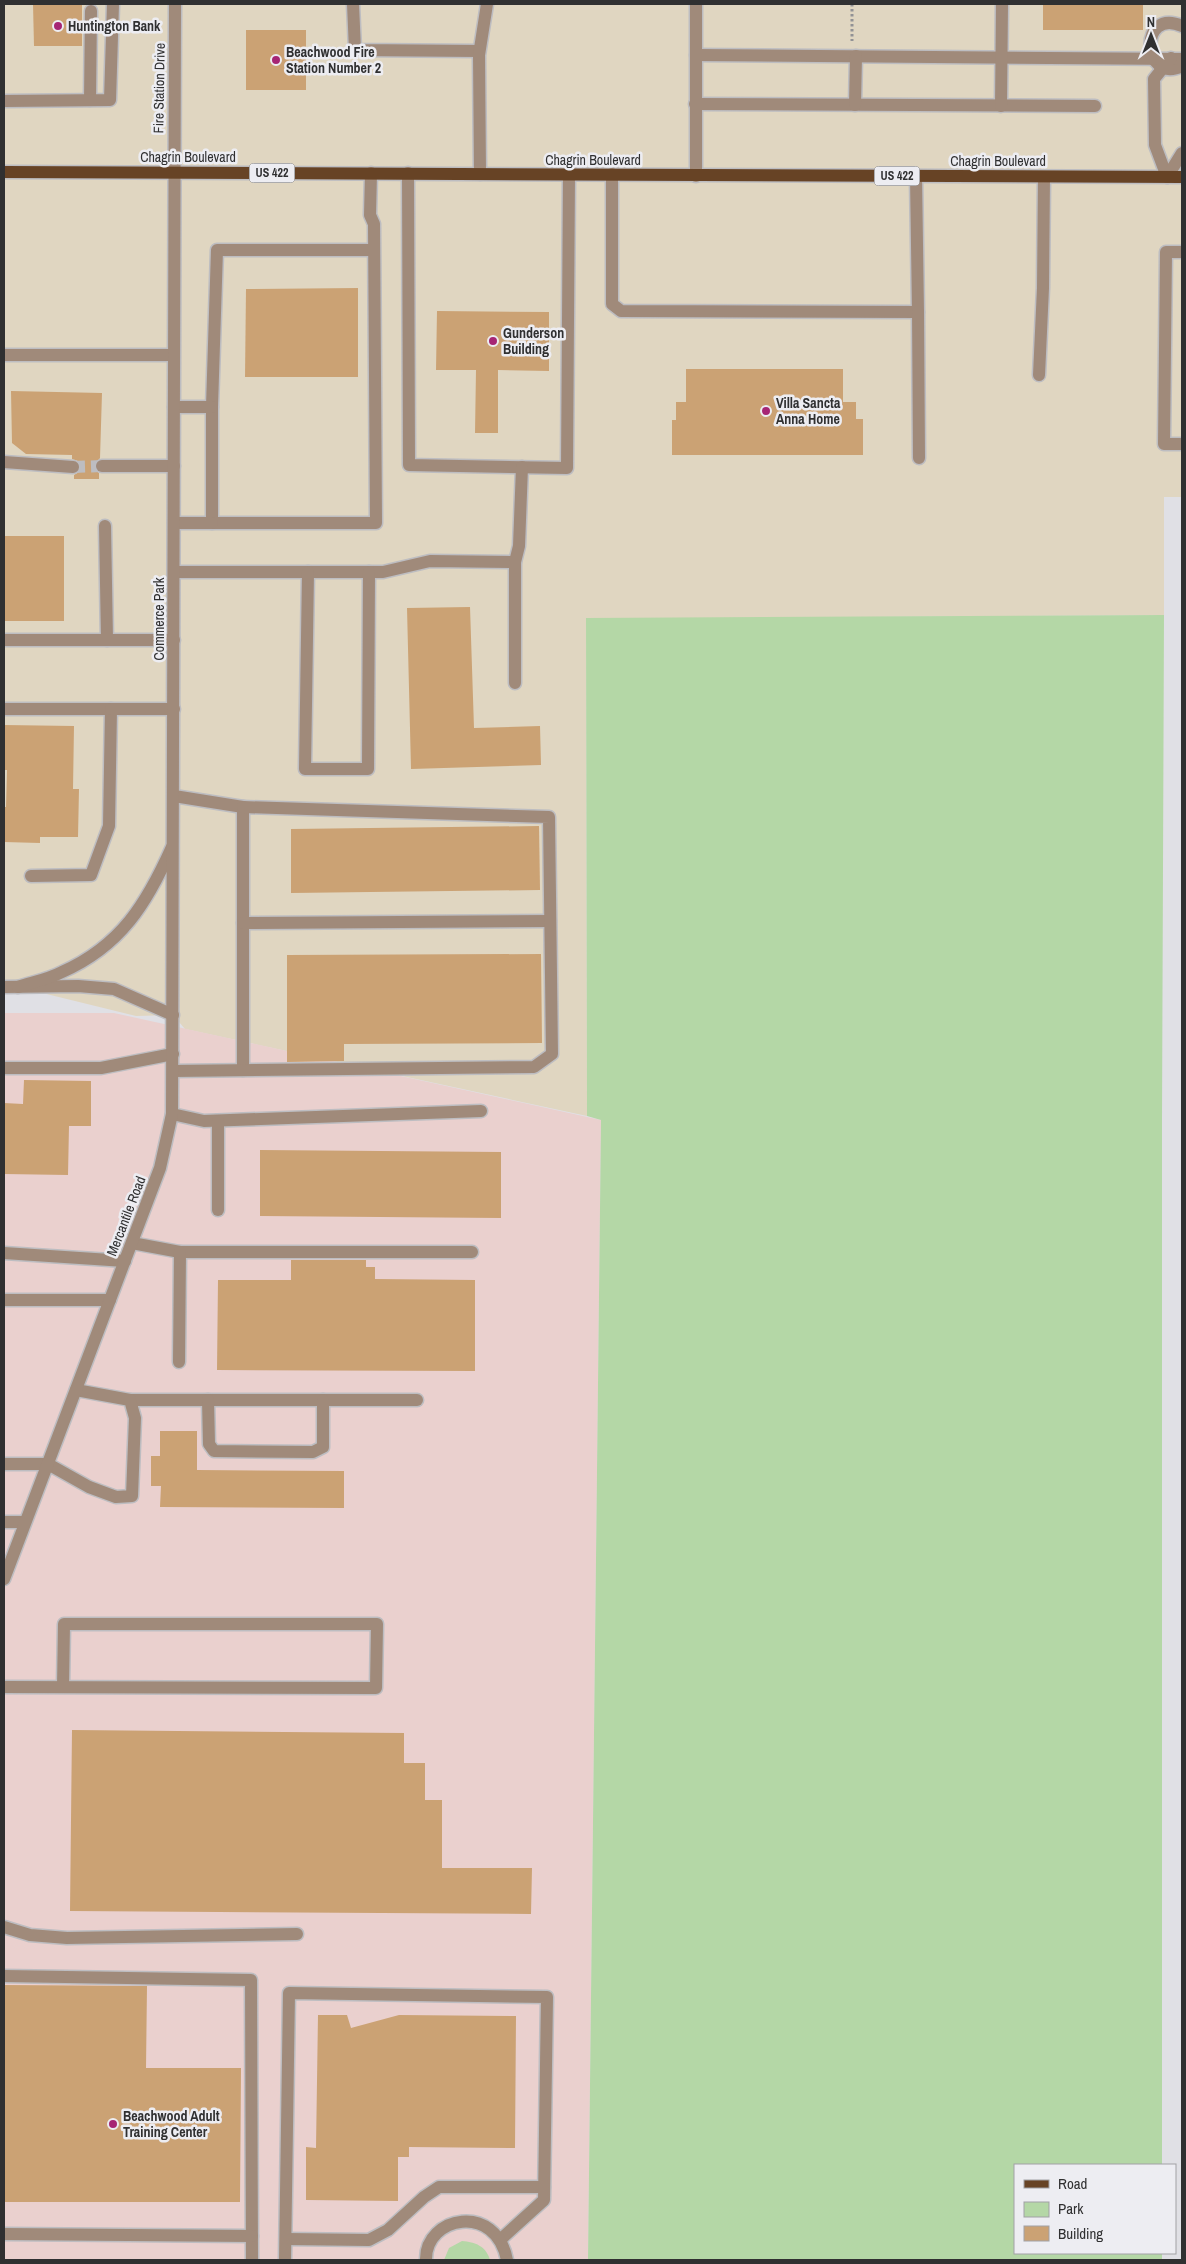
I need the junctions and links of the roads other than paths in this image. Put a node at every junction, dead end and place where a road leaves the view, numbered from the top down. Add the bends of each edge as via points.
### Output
1 (113, 4) edge
2 (175, 4) edge
3 (353, 4) edge
4 (487, 4) edge
5 (696, 4) edge
6 (1002, 4) edge
7 (91, 11) dead end
8 (1182, 26) edge
9 (479, 51) junction
10 (854, 52) junction
11 (696, 55) junction
12 (1002, 56) junction
13 (1153, 58) junction
14 (1177, 65) edge
15 (90, 100) junction
16 (4, 101) edge
17 (695, 104) junction
18 (855, 106) junction
19 (1001, 106) junction
20 (1095, 106) dead end
21 (1182, 153) edge
22 (4, 172) edge
23 (173, 172) junction
24 (371, 173) junction
25 (408, 173) junction
26 (480, 174) junction
27 (569, 174) junction
28 (612, 174) junction
29 (696, 176) junction
30 (916, 176) junction
31 (1044, 177) junction
32 (1167, 177) junction
33 (1182, 177) edge
34 (374, 250) junction
35 (1182, 252) edge
36 (918, 312) junction
37 (4, 355) edge
38 (173, 355) junction
39 (1039, 375) dead end
40 (174, 407) junction
41 (212, 407) junction
42 (1182, 444) edge
43 (919, 458) dead end
44 (4, 462) edge
45 (102, 466) tunnel mouth
46 (174, 466) junction
47 (73, 467) tunnel mouth
48 (522, 467) junction
49 (174, 523) junction
50 (212, 523) junction
51 (105, 526) dead end
52 (515, 562) junction
53 (174, 572) junction
54 (308, 572) junction
55 (369, 572) junction
56 (4, 640) edge
57 (107, 640) junction
58 (174, 640) junction
59 (514, 683) dead end
60 (4, 709) edge
61 (111, 709) junction
62 (174, 709) junction
63 (174, 796) junction
64 (243, 807) junction
65 (174, 843) junction
66 (31, 876) dead end
67 (550, 921) junction
68 (243, 923) junction
69 (4, 987) edge
70 (18, 987) junction
71 (173, 1015) junction
72 (173, 1054) junction
73 (4, 1068) edge
74 (243, 1070) junction
75 (173, 1071) junction
76 (481, 1111) dead end
77 (172, 1114) junction
78 (218, 1120) junction
79 (218, 1210) dead end
80 (132, 1243) junction
81 (180, 1252) junction
82 (472, 1252) dead end
83 (4, 1253) edge
84 (125, 1261) junction
85 (4, 1300) edge
86 (110, 1300) junction
87 (179, 1362) dead end
88 (76, 1390) junction
89 (130, 1400) junction
90 (208, 1400) junction
91 (323, 1400) junction
92 (417, 1400) dead end
93 (4, 1464) edge
94 (48, 1464) junction
95 (4, 1522) edge
96 (26, 1522) junction
97 (4, 1579) edge
98 (4, 1687) edge
99 (63, 1687) junction
100 (4, 1926) edge
101 (297, 1934) dead end
102 (4, 1976) edge
103 (544, 2188) junction
104 (4, 2234) edge
105 (252, 2236) junction
106 (286, 2239) junction
107 (500, 2240) junction
108 (252, 2260) edge
109 (285, 2260) edge
110 (426, 2260) edge
111 (507, 2260) edge

1 - 15 street via 110,100
2 - 23 street, Fire Station Drive
3 - 9 street via 355,50
4 - 9 street
5 - 11 street
6 - 12 street
7 - 15 street
8 - 13 street via 1169,23 1156,30 1150,43
9 - 26 street
10 - 11 street
10 - 12 street
10 - 18 street
11 - 17 street
12 - 13 street
12 - 19 street
13 - 14 street
14 - 32 street via 1154,79 1155,145
15 - 16 street
17 - 18 street
17 - 29 street
18 - 19 street
19 - 20 street
21 - 32 street
22 - 23 main road, Chagrin Boulevard / US 422
23 - 24 main road, Chagrin Boulevard / US 422
23 - 38 street, Commerce Park
24 - 25 main road, Chagrin Boulevard / US 422
24 - 34 street via 370,215 374,224
25 - 26 main road, Chagrin Boulevard / US 422
25 - 48 street via 409,465
26 - 27 main road, Chagrin Boulevard / US 422
27 - 28 main road, Chagrin Boulevard / US 422
27 - 48 street via 567,468
28 - 29 main road, Chagrin Boulevard / US 422
28 - 36 street via 612,304 621,311
29 - 30 main road, Chagrin Boulevard / US 422
30 - 31 main road, Chagrin Boulevard / US 422
30 - 36 street
31 - 32 main road, Chagrin Boulevard / US 422
31 - 39 street
32 - 33 main road, Chagrin Boulevard / US 422
34 - 41 street via 217,250
34 - 50 street via 376,523
35 - 42 street via 1166,252 1164,444
36 - 43 street
37 - 38 street
38 - 40 street, Commerce Park
40 - 41 street
40 - 46 street, Commerce Park
41 - 50 street
44 - 47 street
45 - 46 street
46 - 49 street, Commerce Park
48 - 52 street via 519,546
49 - 50 street
49 - 53 street, Commerce Park
51 - 57 street
52 - 55 street via 430,561
52 - 59 street
53 - 54 street
53 - 58 street, Commerce Park
54 - 55 street
54 - 55 street via 305,769 368,768
56 - 57 street
57 - 58 street
58 - 62 street, Commerce Park
60 - 61 street
61 - 62 street
61 - 66 street via 109,826 91,875
62 - 63 street, Commerce Park
63 - 64 street
63 - 65 street, Commerce Park
64 - 67 street via 549,817
64 - 68 street
65 - 70 street, Commerce Park via 141,908 120,933 95,953 62,972
65 - 71 street, Mercantile Road
67 - 68 street
67 - 74 street via 552,1054 534,1067
68 - 74 street
69 - 70 street, Commerce Park
70 - 71 street, Commerce Park via 114,989
71 - 72 street, Mercantile Road
72 - 73 street via 101,1068
72 - 75 street, Mercantile Road
74 - 75 street
75 - 77 street, Mercantile Road
76 - 78 street
77 - 78 street via 204,1121
77 - 80 street, Mercantile Road via 160,1168
78 - 79 street
80 - 81 street
80 - 84 street, Mercantile Road
81 - 82 street
81 - 87 street
83 - 84 street
84 - 86 street, Mercantile Road
85 - 86 street
86 - 88 street, Mercantile Road
88 - 89 street
88 - 94 street, Mercantile Road
89 - 90 street
89 - 94 street via 135,1418 132,1496 116,1497 89,1488
90 - 91 street
90 - 91 street via 209,1444 214,1451 312,1452 322,1446
91 - 92 street
93 - 94 street
94 - 96 street, Mercantile Road
95 - 96 street
96 - 97 street, Mercantile Road
98 - 99 street
99 - 99 street via 376,1688 377,1624 64,1624
100 - 101 street via 30,1935 67,1938
102 - 105 street via 251,1980
103 - 106 street via 439,2188 424,2197 388,2230 369,2240
103 - 106 street via 547,1998 288,1994
103 - 107 street via 544,2200
104 - 105 street
105 - 108 street
106 - 109 street
107 - 110 street via 480,2223 462,2221 446,2227 433,2239
107 - 111 street

